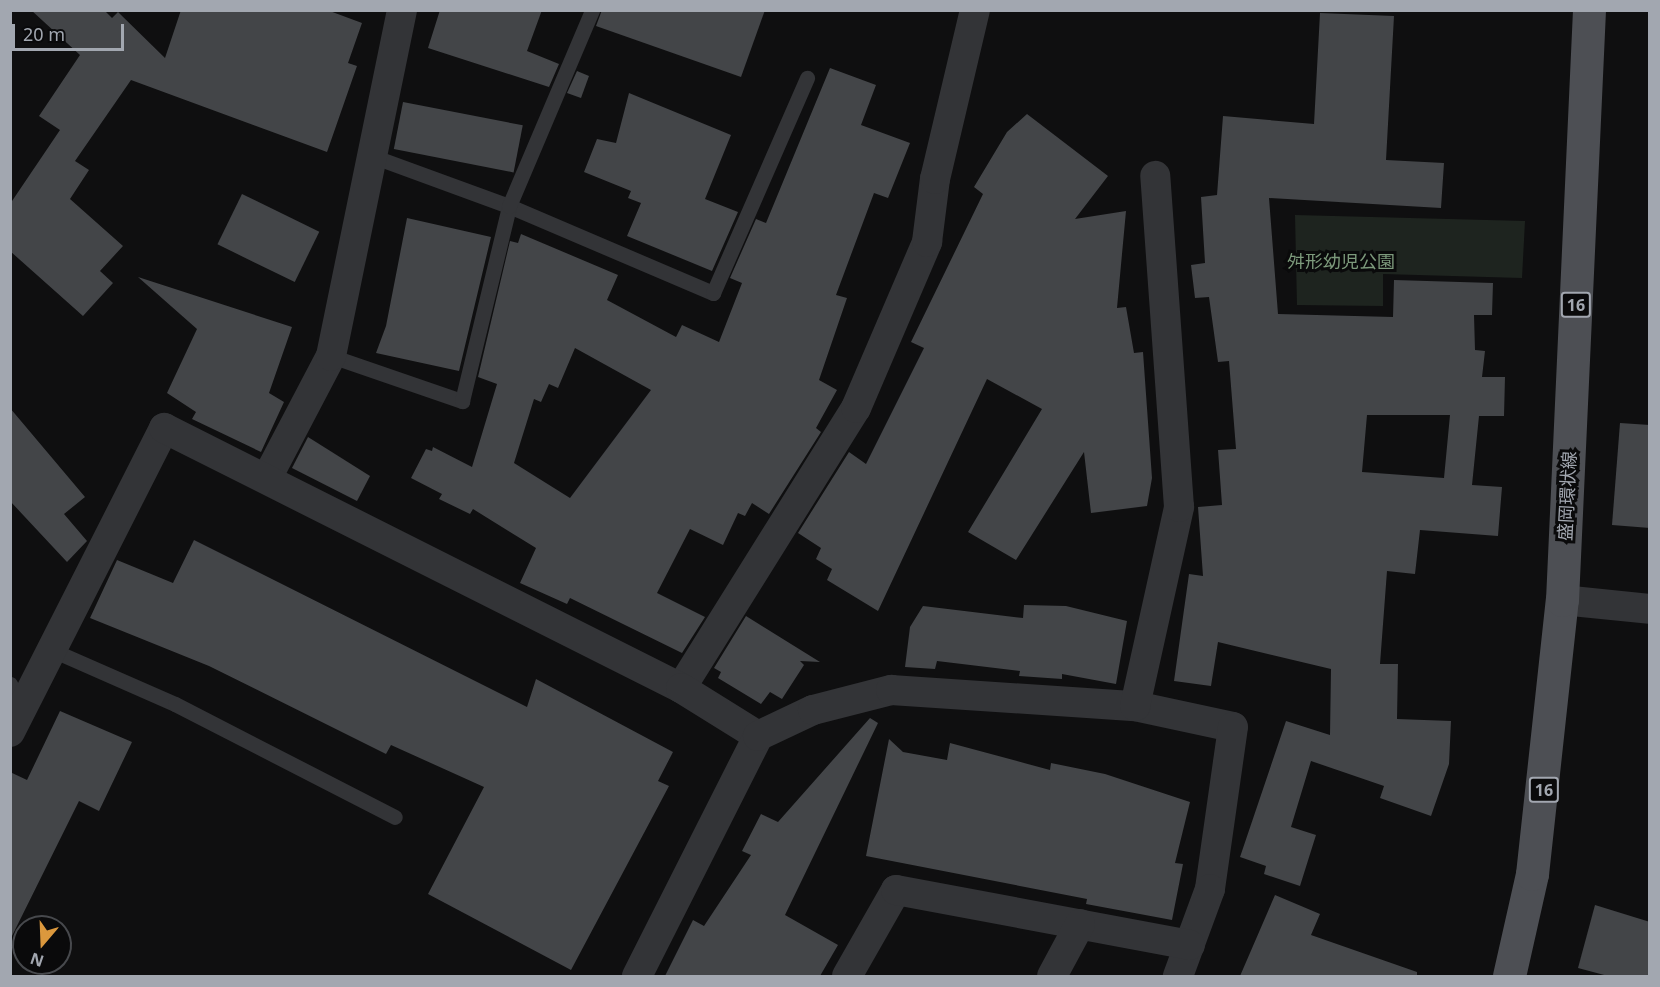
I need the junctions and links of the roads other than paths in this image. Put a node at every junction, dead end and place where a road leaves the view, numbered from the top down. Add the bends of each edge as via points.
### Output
1 (402, 10) edge
2 (592, 10) edge
3 (975, 10) edge
4 (1589, 10) edge
5 (807, 78) dead end
6 (372, 156) junction
7 (1155, 176) dead end
8 (509, 206) junction
9 (331, 356) junction
10 (268, 476) junction
11 (1562, 600) junction
12 (1650, 609) edge
13 (52, 650) junction
14 (681, 688) junction
15 (1136, 706) junction
16 (15, 708) edge
17 (758, 736) junction
18 (395, 817) dead end
19 (1080, 924) junction
20 (1190, 945) junction
21 (638, 976) edge
22 (847, 976) edge
23 (1052, 976) edge
24 (1178, 976) edge
25 (1509, 976) edge

1 - 6 street
2 - 8 lane
3 - 14 street via 935,179 927,242 861,398
4 - 11 main road, 盛岡環状線 / 16
5 - 8 lane via 714,293
6 - 8 lane
6 - 9 street
7 - 15 street via 1179,507
8 - 9 lane via 462,401
9 - 10 street
10 - 13 street via 164,428
10 - 14 street
11 - 12 street
11 - 25 main road, 盛岡環状線 / 16 via 1532,874
13 - 16 street
13 - 18 lane via 175,704
14 - 17 street
15 - 17 street via 891,690 813,710
15 - 20 street via 1233,727 1210,889
17 - 21 street
19 - 20 street
19 - 22 street via 896,890
19 - 23 street
20 - 24 street

